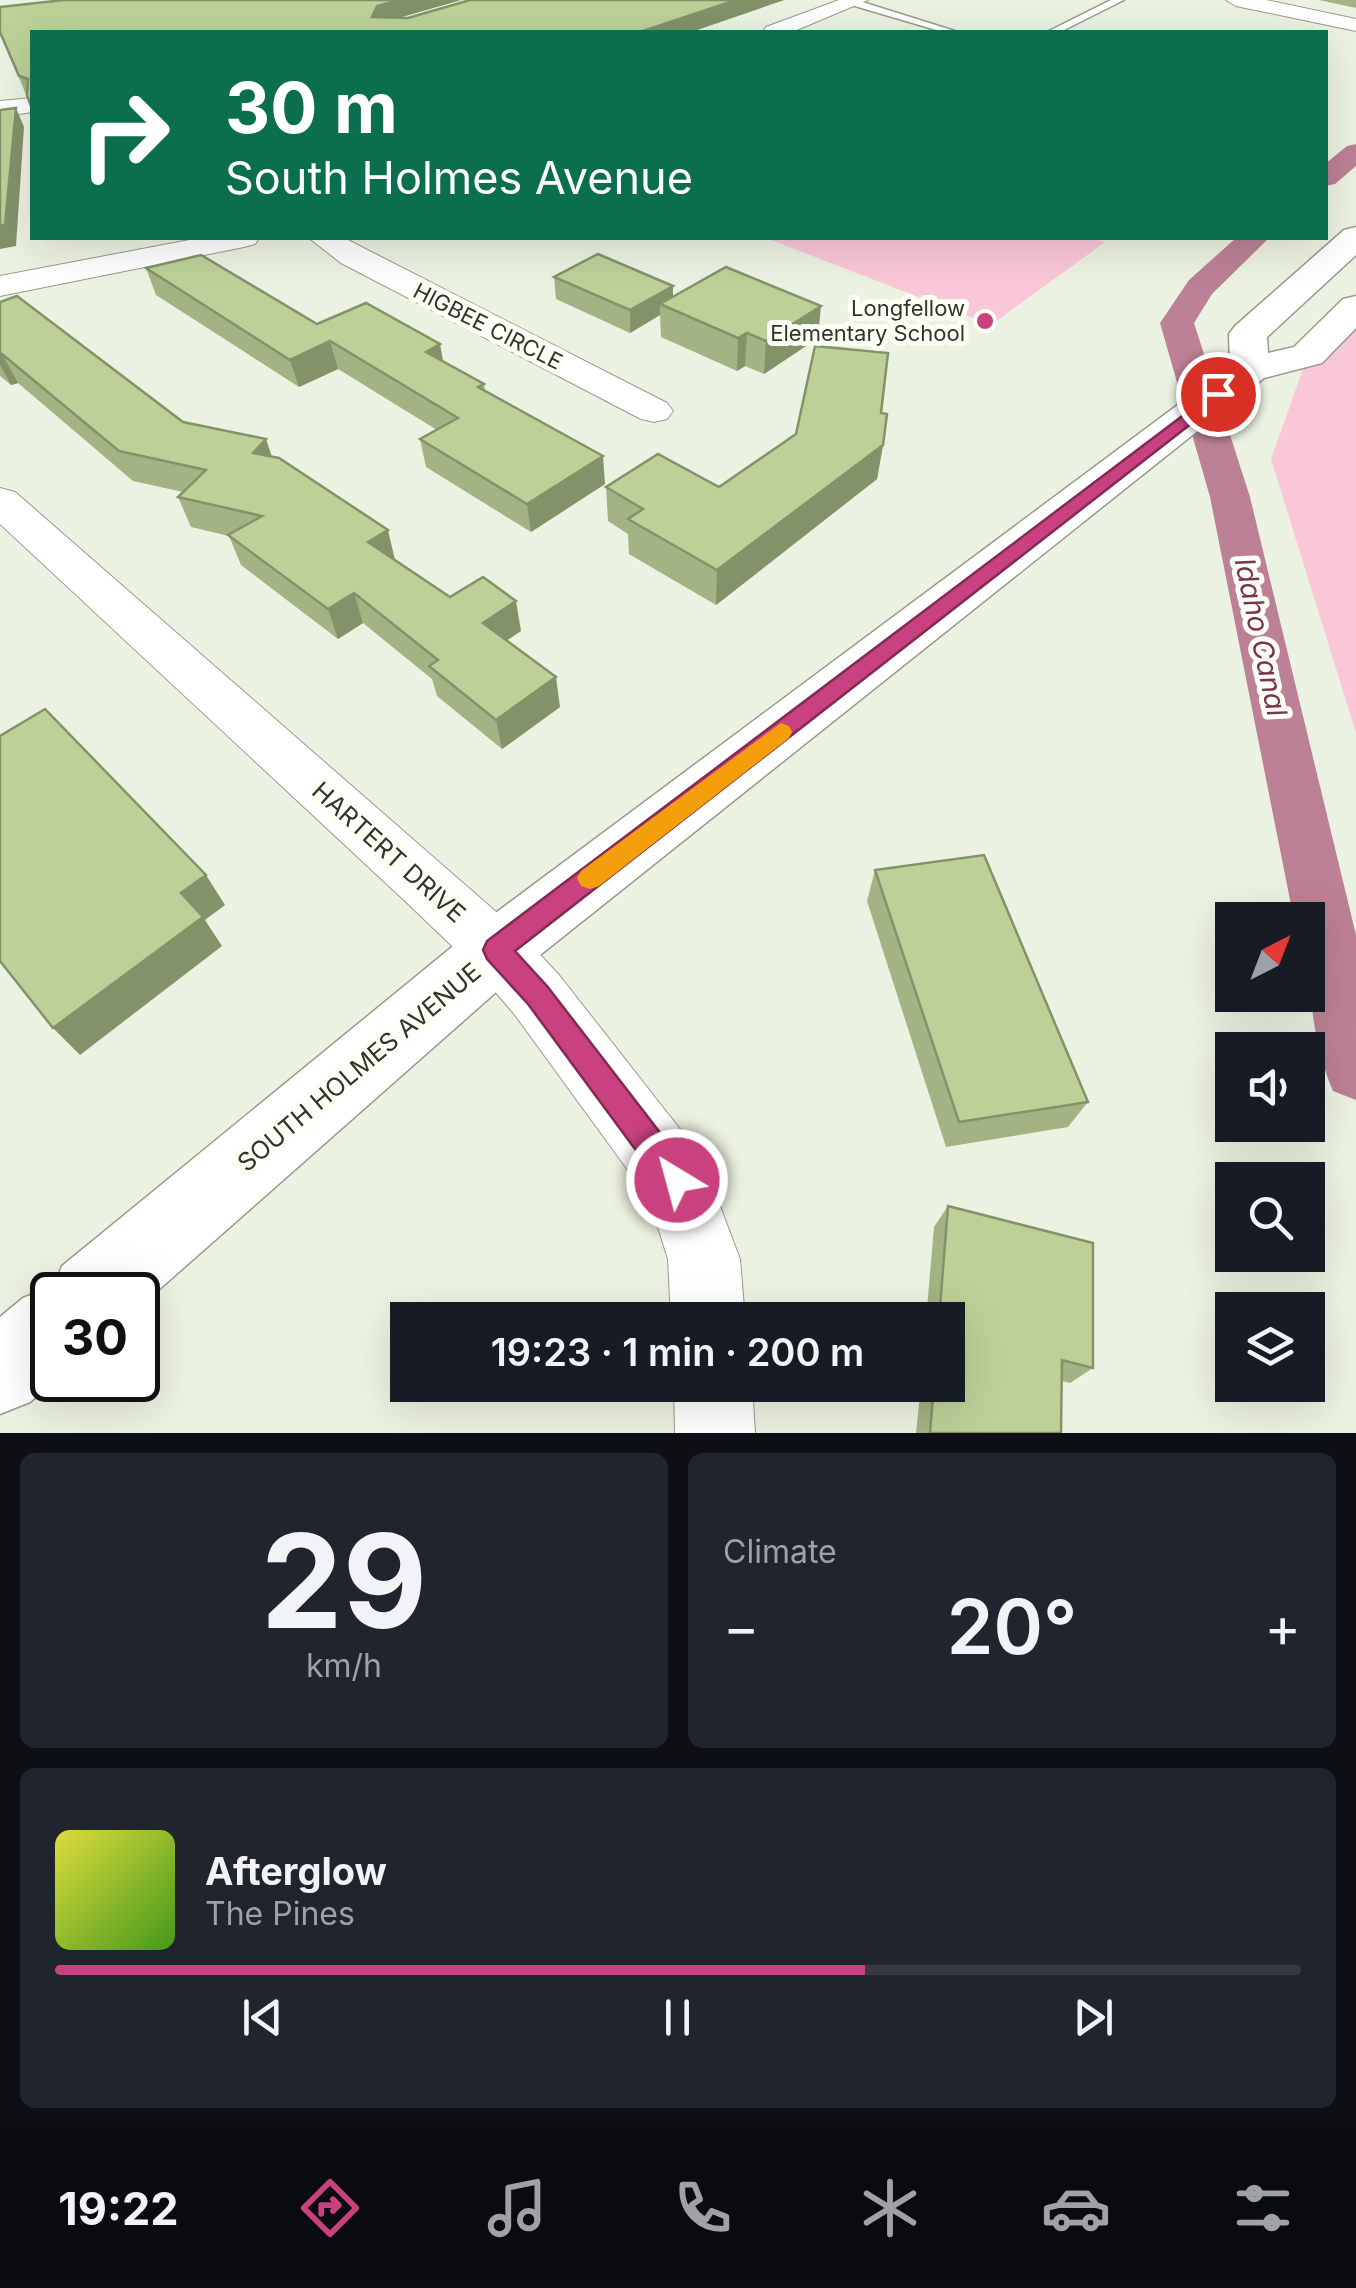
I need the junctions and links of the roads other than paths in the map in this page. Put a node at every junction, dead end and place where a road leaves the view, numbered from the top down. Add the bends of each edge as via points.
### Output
1 (1118, 0) edge
2 (1236, 0) edge
3 (851, 1) edge
4 (1356, 25) edge
5 (779, 30) edge
6 (945, 30) edge
7 (1056, 30) edge
8 (30, 106) edge
9 (0, 109) edge
10 (1356, 237) edge
11 (234, 240) edge
12 (327, 240) edge
13 (0, 286) edge
14 (1356, 307) edge
15 (1250, 370) junction
16 (654, 410) dead end
17 (0, 502) edge
18 (496, 950) junction
19 (117, 1272) edge
20 (707, 1302) edge
21 (30, 1346) edge
22 (0, 1372) edge
23 (713, 1402) edge
24 (715, 1433) edge

1 - 7 lane
2 - 4 street
3 - 5 street
3 - 6 lane
8 - 9 street
10 - 15 main road via 1248,334
11 - 13 street
12 - 16 street, HIGBEE CIRCLE
14 - 15 main road, SOUTH HOLMES AVENUE via 1308,355
15 - 18 main road, SOUTH HOLMES AVENUE
17 - 18 street, HARTERT DRIVE
18 - 19 main road, SOUTH HOLMES AVENUE
18 - 20 street, HARTERT DRIVE via 538,995 677,1180 704,1258
21 - 22 main road
23 - 24 street

